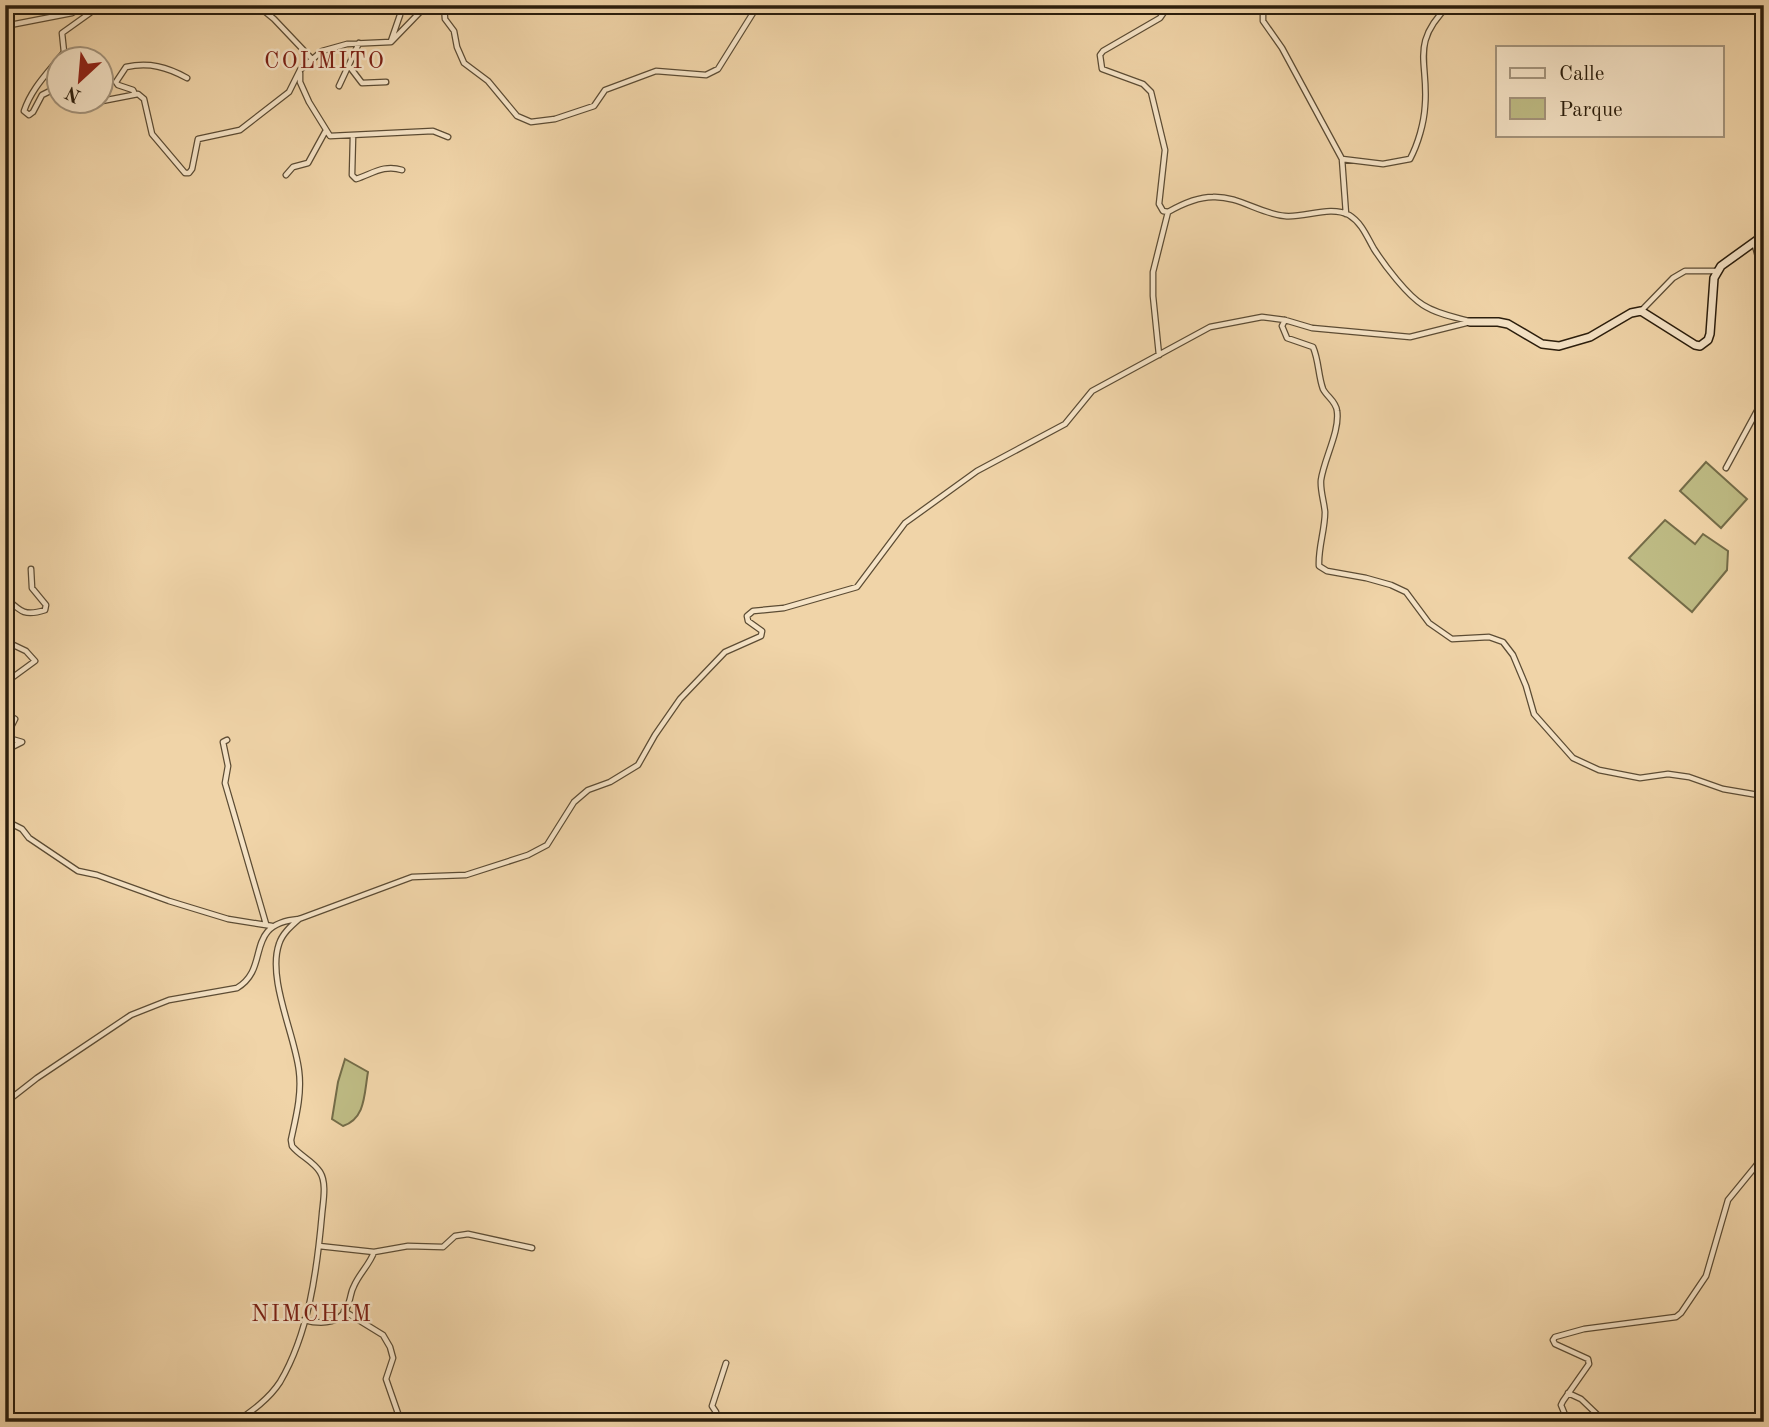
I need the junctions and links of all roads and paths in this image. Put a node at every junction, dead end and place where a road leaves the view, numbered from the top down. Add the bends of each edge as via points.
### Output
1 (86, 5) edge
2 (94, 5) edge
3 (257, 5) edge
4 (401, 5) edge
5 (423, 5) edge
6 (444, 5) edge
7 (758, 5) edge
8 (1169, 5) edge
9 (1263, 5) edge
10 (1449, 5) edge
11 (5, 26) edge
12 (391, 42) junction
13 (359, 43) junction
14 (63, 46) edge
15 (311, 58) junction
16 (349, 66) junction
17 (300, 70) junction
18 (46, 76) edge
19 (187, 78) dead end
20 (386, 82) dead end
21 (339, 86) dead end
22 (46, 93) edge
23 (135, 94) junction
24 (116, 98) edge
25 (326, 132) junction
26 (353, 136) junction
27 (448, 136) dead end
28 (1342, 159) junction
29 (402, 170) dead end
30 (286, 176) dead end
31 (1168, 212) junction
32 (1346, 214) junction
33 (1764, 235) edge
34 (1754, 242) junction
35 (1717, 271) junction
36 (1764, 279) edge
37 (1641, 311) junction
38 (1285, 320) junction
39 (1470, 322) junction
40 (1159, 355) junction
41 (1764, 398) edge
42 (1726, 468) dead end
43 (31, 569) dead end
44 (5, 597) edge
45 (5, 641) edge
46 (5, 672) edge
47 (5, 713) edge
48 (5, 727) edge
49 (5, 737) edge
50 (228, 740) dead end
51 (1764, 796) edge
52 (6, 810) edge
53 (299, 919) junction
54 (269, 925) junction
55 (5, 1103) edge
56 (1764, 1141) edge
57 (319, 1246) junction
58 (532, 1248) dead end
59 (374, 1252) junction
60 (344, 1311) junction
61 (304, 1320) junction
62 (726, 1363) dead end
63 (1568, 1393) junction
64 (236, 1422) edge
65 (401, 1422) edge
66 (714, 1422) edge
67 (1568, 1422) edge
68 (1605, 1422) edge

1 - 11 street via 72,13
2 - 14 street via 62,33
3 - 15 street
4 - 12 street
5 - 12 street
6 - 7 street via 445,19 454,31 464,63 488,81 517,116 531,122 594,106 605,90 656,71 706,75 718,69
8 - 31 street via 1160,18 1100,55 1102,69 1143,83 1151,92 1165,150 1160,208
9 - 28 street via 1263,21
10 - 28 street via 1426,36 1422,66 1425,106 1410,159 1383,164
12 - 13 street
13 - 15 street
13 - 16 street
15 - 17 street
16 - 20 street via 362,83
16 - 21 street
17 - 23 street via 289,92 240,130 198,139 188,173 152,134 144,99
17 - 25 street via 300,82
18 - 22 street via 37,83 24,111 33,112
19 - 23 street via 168,67 126,67 116,82
23 - 24 street
25 - 26 street
25 - 30 street via 308,163 293,167
26 - 27 street via 433,131
26 - 29 street via 353,178 377,169
28 - 32 street
31 - 32 street via 1213,197 1281,216
31 - 40 street via 1153,272
32 - 39 street via 1359,223 1413,298
33 - 34 street
34 - 35 street
34 - 36 street
35 - 37 street via 1685,271
35 - 37 street via 1710,334 1700,346
37 - 39 street via 1590,337 1559,346 1542,344 1508,324
38 - 39 street via 1312,328 1410,337
38 - 40 street via 1262,317 1210,327
38 - 51 street via 1282,326 1287,338 1313,347 1321,384 1338,410 1321,481 1325,511 1319,566 1406,592 1429,623 1452,639 1503,642 1513,655 1534,714 1573,758 1599,770 1640,778 1689,777
40 - 53 street via 1092,391 1065,424 977,471 905,523 857,587 784,608 753,611 748,621 762,631 761,636 725,652 680,699 638,765 587,790 547,845 466,875 412,877
41 - 42 street
43 - 44 street via 32,588 45,610 24,613
45 - 46 street via 35,661 9,680
47 - 48 street via 15,719
49 - 52 street via 22,742 10,748
50 - 54 street via 223,742 228,766 225,783
52 - 54 street via 8,822 78,871 228,919
53 - 54 street
53 - 57 street via 279,943 276,963 301,1089 292,1146 321,1172 323,1183
54 - 55 street via 245,983 169,1000 131,1015
56 - 63 street via 1760,1160 1728,1200 1706,1276 1681,1313 1555,1337 1555,1344 1588,1359
57 - 59 street
57 - 61 street
58 - 59 street via 460,1234 443,1247 408,1246
59 - 60 street
60 - 61 street via 335,1321
60 - 65 street via 383,1335 390,1347 393,1358 386,1379
61 - 64 street via 279,1383 260,1405
62 - 66 street via 712,1406
63 - 67 street via 1561,1405
63 - 68 street

